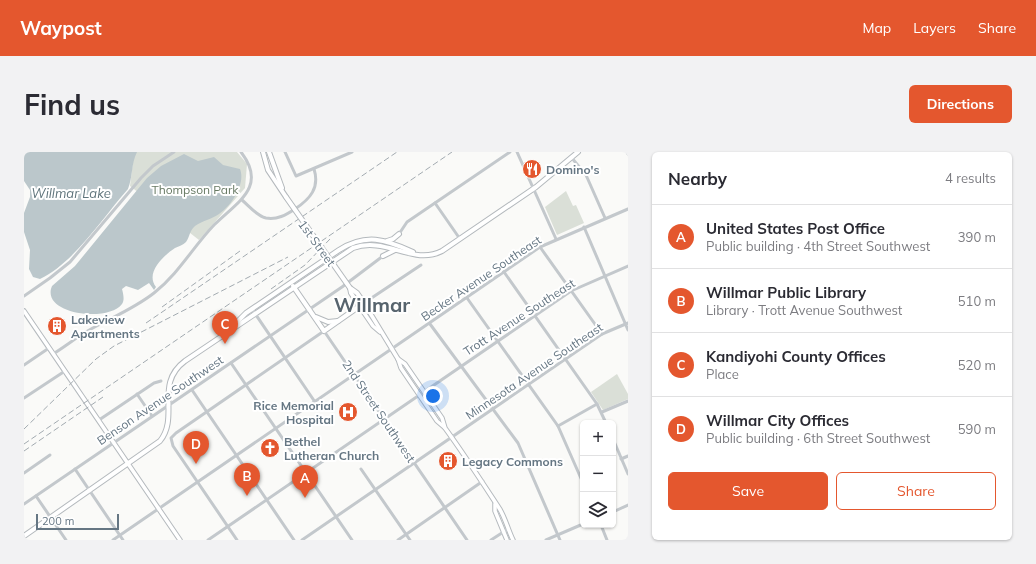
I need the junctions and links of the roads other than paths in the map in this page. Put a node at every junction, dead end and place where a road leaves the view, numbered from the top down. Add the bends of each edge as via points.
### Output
1 (174, 152) edge
2 (241, 152) edge
3 (262, 152) edge
4 (269, 152) edge
5 (285, 152) edge
6 (352, 152) edge
7 (510, 152) edge
8 (517, 152) edge
9 (578, 152) edge
10 (571, 157) junction
11 (314, 169) junction
12 (533, 188) junction
13 (286, 198) junction
14 (242, 200) junction
15 (435, 203) junction
16 (628, 210) edge
17 (605, 218) junction
18 (584, 227) junction
19 (398, 234) joint
20 (460, 239) junction
21 (556, 239) junction
22 (385, 241) junction
23 (381, 245) junction
24 (540, 247) junction
25 (398, 250) junction
26 (419, 255) junction
27 (383, 256) junction
28 (421, 265) dead end
29 (628, 266) edge
30 (504, 272) junction
31 (605, 276) junction
32 (291, 282) junction
33 (294, 287) junction
34 (350, 288) junction
35 (571, 291) junction
36 (24, 296) edge
37 (467, 298) junction
38 (364, 303) junction
39 (360, 307) junction
40 (252, 309) junction
41 (24, 311) edge
42 (310, 311) junction
43 (255, 314) junction
44 (535, 316) junction
45 (342, 319) junction
46 (430, 324) junction
47 (627, 324) edge
48 (628, 330) edge
49 (324, 331) junction
50 (381, 332) junction
51 (225, 334) junction
52 (602, 334) junction
53 (270, 336) junction
54 (498, 341) junction
55 (49, 348) junction
56 (392, 350) junction
57 (53, 354) junction
58 (285, 358) junction
59 (398, 359) junction
60 (566, 359) junction
61 (231, 363) junction
62 (24, 365) edge
63 (461, 366) junction
64 (65, 371) junction
65 (354, 375) junction
66 (161, 381) dead end
67 (245, 384) junction
68 (529, 385) junction
69 (192, 390) junction
70 (424, 392) junction
71 (137, 394) junction
72 (420, 395) junction
73 (25, 396) edge
74 (628, 401) edge
75 (315, 402) junction
76 (597, 404) junction
77 (168, 405) junction
78 (492, 410) junction
79 (206, 411) junction
80 (602, 412) junction
81 (152, 416) junction
82 (384, 419) junction
83 (99, 420) junction
84 (605, 420) edge
85 (558, 426) junction
86 (445, 428) junction
87 (276, 429) junction
88 (452, 437) junction
89 (114, 443) junction
90 (616, 446) edge
91 (50, 455) dead end
92 (237, 456) junction
93 (628, 456) edge
94 (621, 459) junction
95 (129, 464) junction
96 (414, 464) junction
97 (75, 469) junction
98 (361, 469) dead end
99 (24, 473) edge
100 (306, 473) junction
101 (628, 474) edge
102 (580, 476) edge
103 (483, 481) junction
104 (198, 482) junction
105 (376, 490) junction
106 (90, 491) junction
107 (36, 496) junction
108 (267, 500) junction
109 (24, 504) edge
110 (495, 504) junction
111 (628, 505) edge
112 (444, 508) junction
113 (159, 509) junction
114 (616, 511) edge
115 (336, 517) junction
116 (51, 518) junction
117 (580, 525) edge
118 (228, 526) junction
119 (602, 528) edge
120 (508, 529) junction
121 (504, 532) junction
122 (406, 534) junction
123 (120, 535) junction
124 (557, 535) junction
125 (24, 536) edge
126 (66, 540) edge
127 (113, 540) edge
128 (123, 540) edge
129 (180, 540) edge
130 (208, 540) edge
131 (237, 540) edge
132 (294, 540) edge
133 (302, 540) edge
134 (352, 540) edge
135 (398, 540) edge
136 (410, 540) edge
137 (466, 540) edge
138 (491, 540) edge
139 (507, 540) edge
140 (513, 540) edge
141 (546, 540) edge
142 (560, 540) edge
143 (607, 540) edge

1 - 36 street via 146,172 64,267
2 - 14 street via 248,163 252,178 249,190
3 - 13 highway via 268,170
4 - 13 highway
5 - 11 street via 296,176
6 - 11 street
7 - 15 street
8 - 12 street
9 - 10 highway
10 - 12 highway
10 - 17 street via 586,174
11 - 14 street via 316,179 312,194 286,215 264,218
12 - 20 highway
12 - 21 street
13 - 34 highway, 1st Street, bridge
14 - 57 street via 214,226 179,270 154,293
15 - 19 street via 406,223
15 - 20 street
16 - 17 street, Becker Avenue Southeast
17 - 18 street, Becker Avenue Southeast
18 - 21 street, Becker Avenue Southeast
18 - 31 street
19 - 22 highway via 392,240
20 - 26 highway via 431,255
21 - 24 street, Becker Avenue Southeast
22 - 26 highway
22 - 32 highway via 356,241
23 - 25 highway
23 - 27 highway via 385,249
23 - 33 highway via 356,247
24 - 30 street, Becker Avenue Southeast
24 - 35 street
25 - 26 highway
25 - 27 highway
27 - 42 street, Benson Avenue Southwest
28 - 38 street
29 - 31 street, Trott Avenue Southeast
30 - 37 street, Becker Avenue Southeast
30 - 44 street
31 - 35 street, Trott Avenue Southeast
31 - 47 street
32 - 33 highway, 2nd Street Southwest
32 - 40 highway
33 - 42 highway, 2nd Street Southwest
33 - 43 highway
34 - 38 highway, 1st Street
34 - 39 highway, 1st Street
35 - 44 street, Trott Avenue Southeast
35 - 52 street
37 - 46 street, Becker Avenue Southeast
37 - 54 street
38 - 39 highway
38 - 50 main road
39 - 45 highway
39 - 50 main road via 373,326
40 - 43 street
40 - 51 highway
41 - 55 main road
42 - 45 highway via 325,322
42 - 49 highway, 2nd Street Southwest
42 - 53 street, Benson Avenue Southwest
43 - 51 highway
43 - 53 street
44 - 54 street, Trott Avenue Southeast
44 - 60 street
45 - 49 highway
46 - 56 street, Becker Avenue Southeast
46 - 63 street
47 - 48 street
47 - 52 street, Minnesota Avenue Southeast
49 - 58 street
49 - 65 street, 2nd Street Southwest
50 - 56 main road
51 - 77 highway via 176,369 169,382
52 - 60 street, Minnesota Avenue Southeast
53 - 58 street
53 - 61 street, Benson Avenue Southwest
54 - 63 street, Trott Avenue Southeast
54 - 68 street
55 - 57 main road
55 - 62 street
56 - 59 main road
56 - 65 street, Becker Avenue Southeast
57 - 64 main road
58 - 67 street
58 - 75 street
59 - 70 main road via 405,364
59 - 72 main road
60 - 68 street, Minnesota Avenue Southeast
60 - 76 street
61 - 67 street
61 - 69 street, Benson Avenue Southwest
63 - 70 street, Trott Avenue Southeast
63 - 78 street
64 - 73 street
64 - 83 main road
65 - 75 street, Becker Avenue Southeast
65 - 82 street, 2nd Street Southwest
66 - 71 street
67 - 79 street
67 - 87 street
68 - 78 street, Minnesota Avenue Southeast
68 - 85 street
69 - 77 street, Benson Avenue Southwest
69 - 79 street
70 - 72 street, Trott Avenue Southeast
70 - 86 main road via 442,418
71 - 81 street
71 - 83 street
72 - 82 street, Trott Avenue Southeast
72 - 86 main road
74 - 80 street
75 - 87 street, Becker Avenue Southeast
76 - 80 street
76 - 85 street
77 - 81 street, Benson Avenue Southwest
77 - 95 highway via 163,438 154,448
78 - 88 street, Minnesota Avenue Southeast
78 - 124 street via 518,443
79 - 92 street
79 - 104 street via 171,438 173,446
80 - 84 street
81 - 89 street, Benson Avenue Southwest
82 - 96 street, 2nd Street Southwest
82 - 100 street, Trott Avenue Southeast
83 - 89 main road
85 - 102 street
86 - 88 main road
87 - 92 street, Becker Avenue Southeast
87 - 100 street
88 - 96 street, Minnesota Avenue Southeast
88 - 103 main road
89 - 95 main road
89 - 97 street, Benson Avenue Southwest
90 - 94 street
91 - 99 street
92 - 104 street, Becker Avenue Southeast
92 - 108 street
93 - 94 street
94 - 101 street
95 - 106 highway
95 - 113 main road
96 - 105 street, Minnesota Avenue Southeast
96 - 112 street, 2nd Street Southwest
97 - 106 street
97 - 107 street, Benson Avenue Southwest
98 - 105 street
100 - 108 street, Trott Avenue Southeast
100 - 115 street
103 - 110 main road
103 - 112 street
104 - 113 street, Becker Avenue Southeast
104 - 118 street
105 - 115 street, Minnesota Avenue Southeast
105 - 122 street
106 - 116 highway
106 - 123 street
107 - 109 street, Benson Avenue Southwest
107 - 116 street
108 - 118 street, Trott Avenue Southeast
108 - 132 street
110 - 120 main road via 500,509
110 - 121 main road via 495,511
111 - 114 street
112 - 122 street
112 - 137 street, 2nd Street Southwest
113 - 123 street, Becker Avenue Southeast
113 - 129 main road
115 - 133 street, Minnesota Avenue Southeast
115 - 134 street
116 - 125 highway
116 - 126 street
117 - 124 street
118 - 130 street, Trott Avenue Southeast
118 - 131 street
119 - 143 street
120 - 121 street
120 - 140 main road
121 - 138 street
121 - 139 main road
122 - 135 street
122 - 136 street
123 - 127 street, Becker Avenue Southeast
123 - 128 street
124 - 141 street
124 - 142 street

